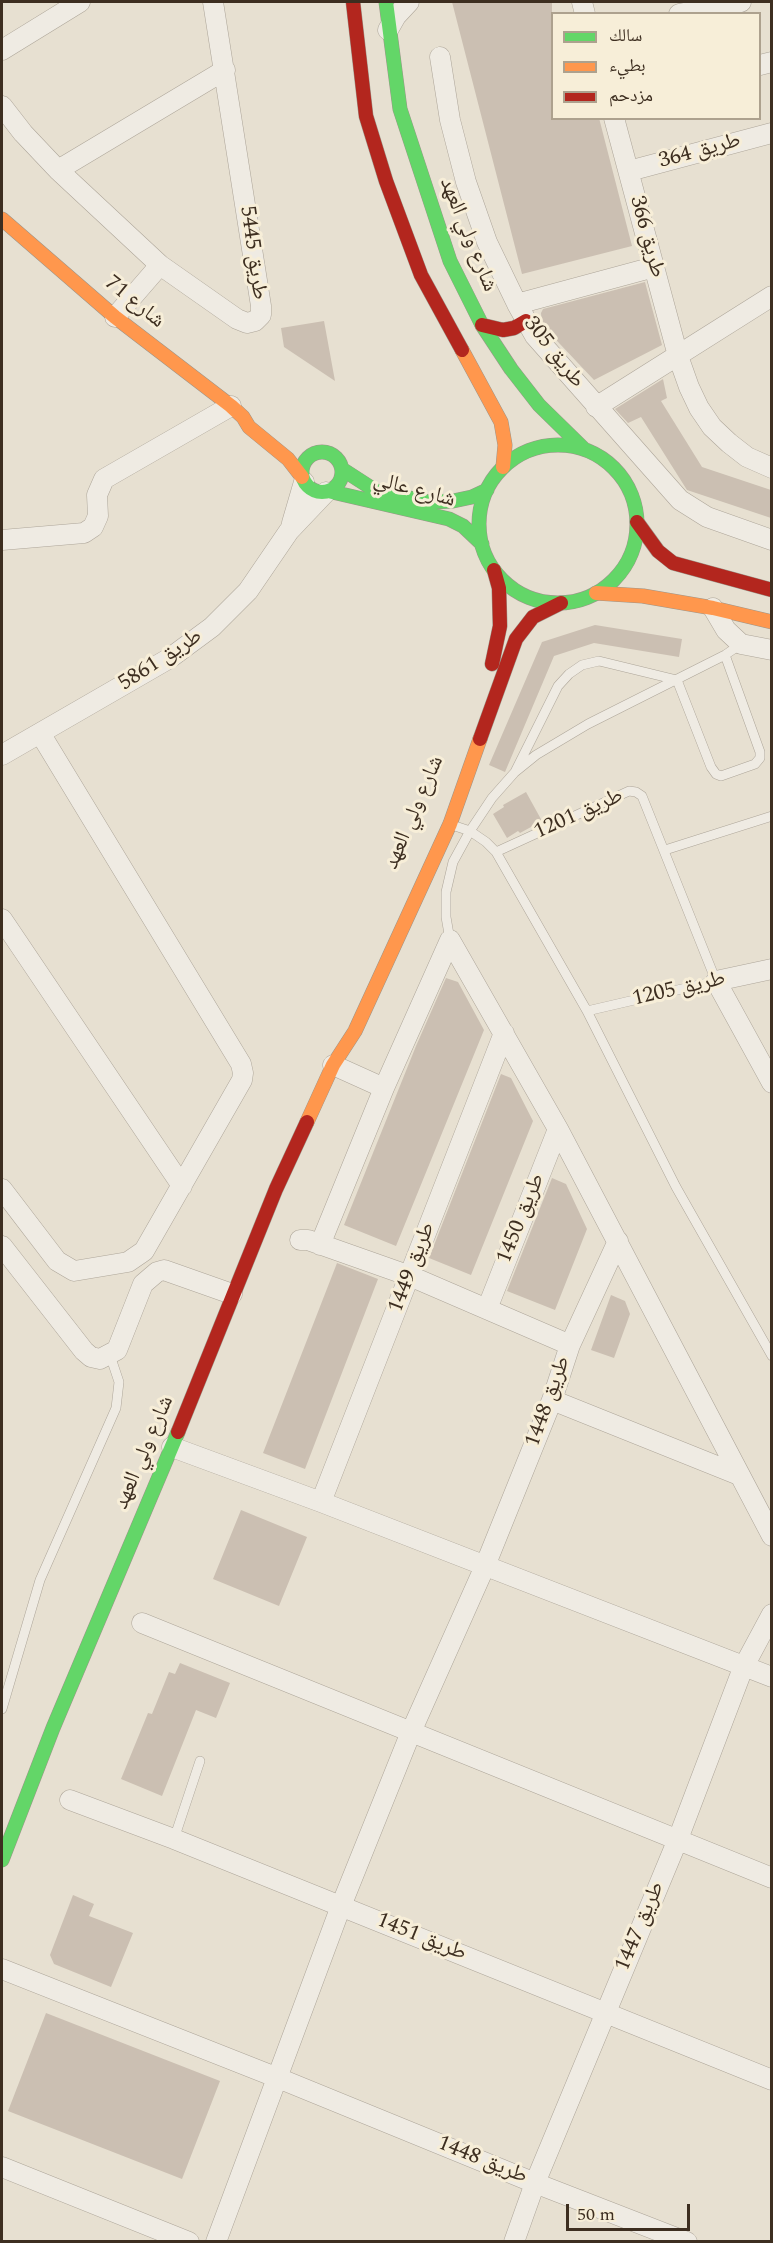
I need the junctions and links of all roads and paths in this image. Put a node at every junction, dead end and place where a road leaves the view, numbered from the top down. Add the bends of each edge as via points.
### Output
1 (213, 2) edge
2 (353, 2) edge
3 (386, 2) edge
4 (409, 2) edge
5 (741, 2) edge
6 (72, 4) edge
7 (689, 12) edge
8 (388, 30) junction
9 (2, 50) edge
10 (440, 57) dead end
11 (225, 70) junction
12 (2, 106) edge
13 (615, 120) edge
14 (771, 133) edge
15 (58, 170) junction
16 (629, 171) junction
17 (2, 219) edge
18 (160, 265) junction
19 (654, 267) junction
20 (771, 296) edge
21 (115, 317) junction
22 (482, 325) junction
23 (525, 332) junction
24 (678, 356) junction
25 (511, 369) junction
26 (596, 407) junction
27 (237, 411) junction
28 (273, 429) dead end
29 (302, 444) dead end
30 (584, 449) junction
31 (319, 452) junction
32 (503, 467) junction
33 (771, 468) edge
34 (342, 469) junction
35 (303, 480) junction
36 (487, 490) junction
37 (327, 491) junction
38 (385, 499) junction
39 (637, 522) junction
40 (289, 531) junction
41 (2, 540) edge
42 (771, 540) edge
43 (482, 544) junction
44 (494, 570) junction
45 (771, 591) edge
46 (596, 594) junction
47 (561, 603) junction
48 (713, 608) junction
49 (771, 622) edge
50 (741, 644) junction
51 (771, 650) edge
52 (725, 656) junction
53 (677, 680) junction
54 (40, 733) junction
55 (2, 755) edge
56 (515, 772) junction
57 (440, 811) dead end
58 (771, 816) edge
59 (450, 824) junction
60 (432, 831) dead end
61 (470, 831) junction
62 (665, 850) junction
63 (496, 852) junction
64 (2, 919) edge
65 (450, 940) junction
66 (771, 969) edge
67 (716, 981) junction
68 (587, 1011) junction
69 (504, 1033) junction
70 (333, 1065) junction
71 (771, 1083) edge
72 (384, 1088) junction
73 (558, 1129) junction
74 (182, 1186) junction
75 (2, 1190) edge
76 (300, 1240) dead end
77 (618, 1241) junction
78 (320, 1245) junction
79 (2, 1246) edge
80 (410, 1276) junction
81 (232, 1294) junction
82 (487, 1309) junction
83 (570, 1345) junction
84 (771, 1356) edge
85 (105, 1357) junction
86 (552, 1400) junction
87 (172, 1447) junction
88 (739, 1474) junction
89 (321, 1502) junction
90 (771, 1536) edge
91 (485, 1566) junction
92 (771, 1614) edge
93 (142, 1623) dead end
94 (744, 1668) junction
95 (771, 1677) edge
96 (2, 1709) edge
97 (411, 1732) junction
98 (200, 1761) dead end
99 (70, 1800) dead end
100 (174, 1839) junction
101 (678, 1839) junction
102 (2, 1860) edge
103 (771, 1878) edge
104 (341, 1906) junction
105 (2, 1969) edge
106 (606, 2012) junction
107 (278, 2078) junction
108 (771, 2079) edge
109 (2, 2167) edge
110 (535, 2183) junction
111 (189, 2241) edge
112 (216, 2241) edge
113 (514, 2241) edge
114 (687, 2241) edge

1 - 11 street, طريق 5445
2 - 32 main road via 366,116 386,181 421,275 501,422
3 - 8 main road, شارع ولي العهد
4 - 8 street
5 - 7 street
6 - 9 street
8 - 22 main road, شارع ولي العهد via 400,109 419,170 450,261
10 - 23 street, طريق 305 via 450,120 466,182
11 - 15 street
11 - 18 street, طريق 5445 via 261,315 247,323 237,319
12 - 15 street, طريق 5445
13 - 16 street, طريق 366
14 - 16 street, طريق 364
15 - 18 street, طريق 5445
16 - 19 street, طريق 366
17 - 21 main road, شارع 71
18 - 21 street
19 - 23 street
19 - 24 street, طريق 366
20 - 24 street, طريق 305
21 - 27 main road, شارع 71
22 - 23 main road
22 - 25 main road, شارع ولي العهد
23 - 25 main road
23 - 26 street, طريق 305
24 - 26 street, طريق 305
24 - 33 street, طريق 366 via 699,408 712,427 747,457
25 - 30 main road, شارع ولي العهد via 539,405
26 - 42 street, طريق 305 via 686,504 722,524
27 - 28 main road, شارع 71
27 - 35 main road, شارع 71 via 249,427 288,459
27 - 41 street via 104,479 97,495 98,516 93,527 84,533
29 - 31 main road
30 - 32 main road via 541,447 521,454
30 - 39 main road via 605,460 622,477 633,499
31 - 34 main road via 334,455
31 - 35 main road via 307,458
32 - 36 main road
34 - 37 main road via 339,482
34 - 38 main road, شارع عالي
35 - 37 main road via 314,490
35 - 40 street, طريق 5861
36 - 38 main road, شارع عالي via 453,501
36 - 43 main road via 480,516
37 - 38 main road, شارع عالي
37 - 40 street, طريق 5861
38 - 43 main road, شارع عالي via 448,519 463,526
39 - 45 main road via 658,551 673,563
39 - 46 main road via 635,544 627,564
40 - 54 street, طريق 5861 via 248,591 198,638 171,658
43 - 44 main road
44 - 47 main road via 529,597
44 - 57 main road, شارع ولي العهد via 499,588 497,645 464,751
46 - 47 main road
46 - 48 main road via 643,596
47 - 59 main road, شارع ولي العهد via 533,617 516,639
48 - 49 main road
48 - 50 street via 726,630
50 - 51 street
50 - 52 lane
52 - 53 lane
52 - 53 lane via 760,752 755,764 721,776 716,774
53 - 56 lane via 588,724
53 - 56 lane via 599,660 582,665 558,686
54 - 55 street, طريق 5861
54 - 74 street via 241,1064 242,1080
56 - 61 lane
58 - 62 lane
59 - 61 lane
59 - 70 main road, شارع ولي العهد via 354,1031
60 - 70 main road, شارع ولي العهد via 345,1023
61 - 63 lane
61 - 65 lane via 453,862 446,892
62 - 63 lane, طريق 1201 via 642,796 629,791
62 - 67 lane, طريق 1201
63 - 68 lane
64 - 74 street
65 - 69 street
65 - 72 street
66 - 67 street, طريق 1205
67 - 68 lane, طريق 1205
67 - 71 street
68 - 84 lane via 676,1187
69 - 73 street
69 - 80 street, طريق 1449
70 - 72 street
70 - 81 main road, شارع ولي العهد
72 - 78 street
73 - 77 street
73 - 82 street, طريق 1450
74 - 75 street via 144,1251 128,1262 74,1271 57,1261
76 - 78 street
77 - 83 street, طريق 1448
77 - 88 street
78 - 80 street
79 - 85 street via 84,1351 92,1357
80 - 82 street
80 - 89 street, طريق 1449
81 - 85 street via 164,1270 156,1272 143,1284 117,1350
81 - 87 main road, شارع ولي العهد
82 - 83 street
83 - 86 street, طريق 1448
85 - 96 lane via 119,1382 116,1408 39,1580
86 - 88 street
86 - 91 street, طريق 1448
87 - 89 street
87 - 102 main road, شارع ولي العهد via 53,1728
88 - 90 street
89 - 91 street
91 - 94 street
91 - 97 street, طريق 1448
92 - 94 street, طريق 1447
93 - 97 street
94 - 95 street
94 - 101 street, طريق 1447
97 - 101 street
97 - 104 street, طريق 1448
98 - 100 lane
99 - 100 street, طريق 1451
100 - 104 street, طريق 1451
101 - 103 street
101 - 106 street, طريق 1447
104 - 106 street, طريق 1451
104 - 107 street, طريق 1448
105 - 107 street, طريق 1448
106 - 108 street, طريق 1451
106 - 110 street, طريق 1447
107 - 110 street, طريق 1448
107 - 112 street, طريق 1448
109 - 111 street
110 - 113 street, طريق 1447
110 - 114 street, طريق 1448

